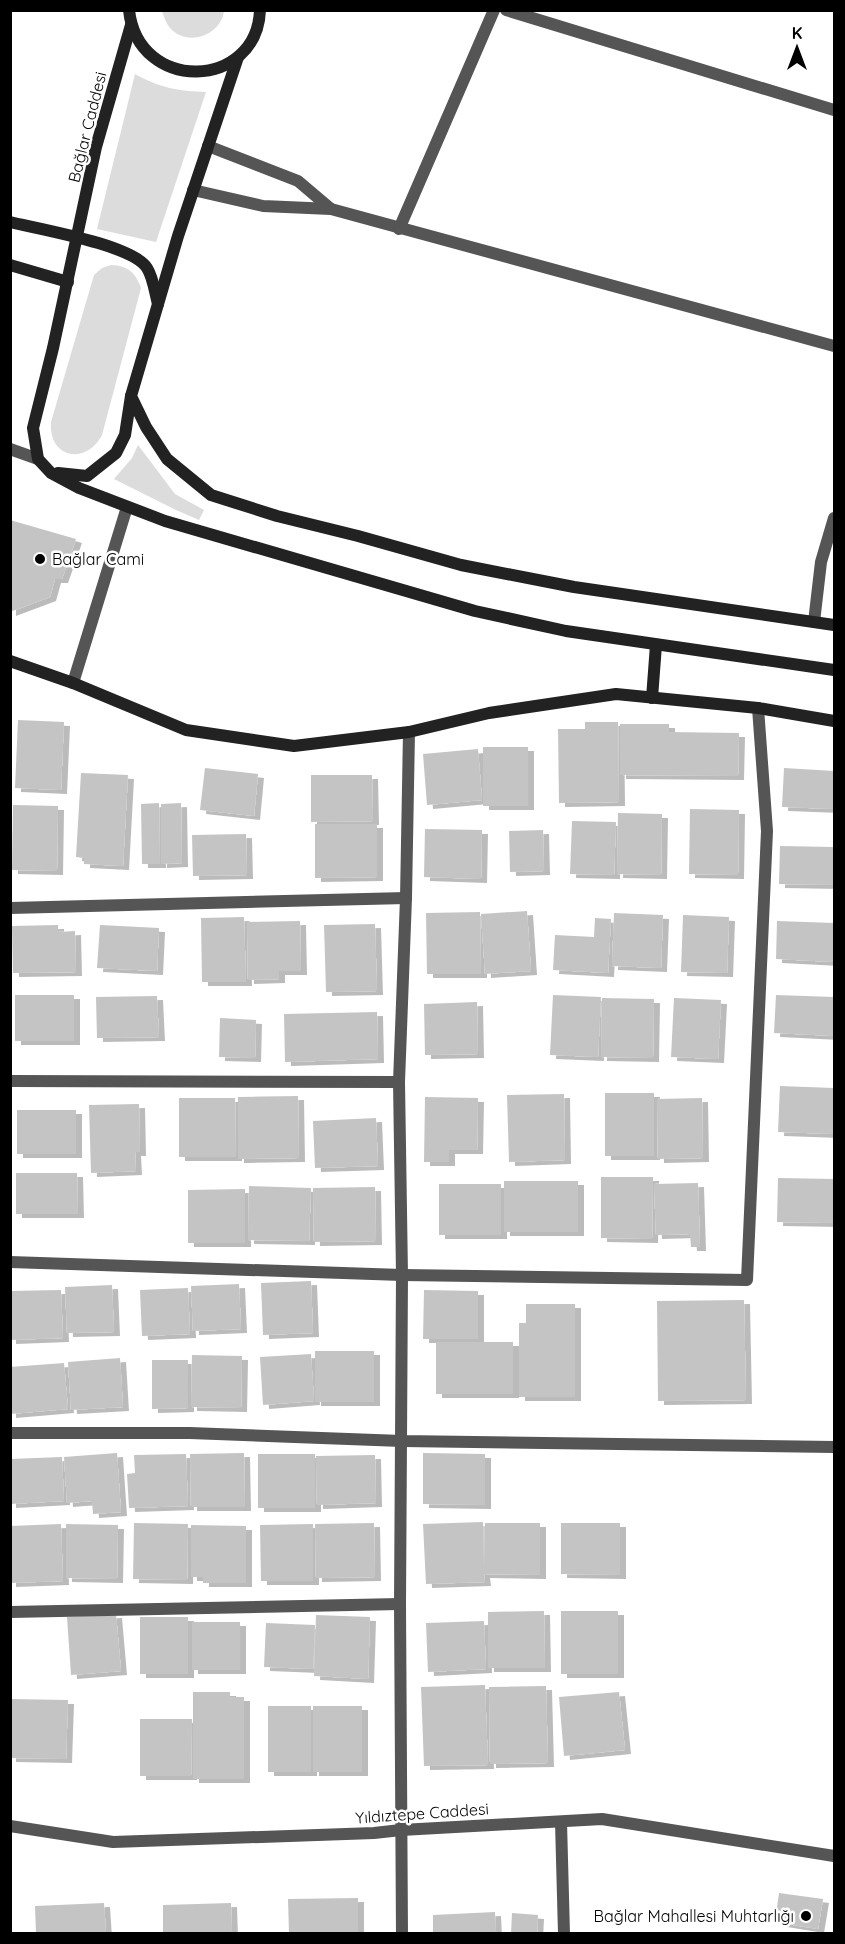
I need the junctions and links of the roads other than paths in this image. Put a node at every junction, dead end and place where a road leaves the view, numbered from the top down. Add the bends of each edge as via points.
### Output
1 (129, 10) edge
2 (260, 10) edge
3 (494, 10) edge
4 (506, 10) edge
5 (131, 25) junction
6 (238, 57) junction
7 (834, 110) edge
8 (208, 146) junction
9 (193, 190) junction
10 (331, 209) junction
11 (10, 222) edge
12 (399, 229) junction
13 (76, 237) junction
14 (10, 265) edge
15 (68, 282) junction
16 (158, 304) junction
17 (834, 346) edge
18 (131, 396) junction
19 (10, 449) edge
20 (38, 459) junction
21 (51, 473) junction
22 (127, 507) junction
23 (834, 518) edge
24 (814, 622) junction
25 (834, 625) edge
26 (656, 645) junction
27 (10, 662) edge
28 (834, 670) edge
29 (73, 683) junction
30 (652, 698) junction
31 (758, 708) junction
32 (834, 721) edge
33 (408, 732) junction
34 (406, 898) junction
35 (10, 908) edge
36 (10, 1081) edge
37 (399, 1082) junction
38 (10, 1262) edge
39 (402, 1275) junction
40 (10, 1433) edge
41 (402, 1441) junction
42 (834, 1448) edge
43 (400, 1604) junction
44 (10, 1612) edge
45 (561, 1822) junction
46 (10, 1826) edge
47 (401, 1830) junction
48 (834, 1856) edge
49 (402, 1934) edge
50 (564, 1934) edge

1 - 5 main road
2 - 6 main road via 252,40
3 - 12 street
4 - 7 street
5 - 6 main road via 140,45 177,70 199,73 220,68
5 - 13 main road, Bağlar Caddesi via 96,147
6 - 8 main road
8 - 9 main road
8 - 10 street via 298,181
9 - 10 street via 263,206
9 - 16 main road
10 - 12 street
11 - 13 main road
12 - 17 street
13 - 15 main road, Bağlar Caddesi
13 - 16 main road via 134,256 147,268
14 - 15 main road
15 - 20 main road, Bağlar Caddesi via 33,428
16 - 18 main road
18 - 21 main road via 125,435 116,453 87,476
18 - 24 main road via 167,459 211,495 461,565 574,587
19 - 20 street
20 - 21 main road
21 - 22 main road
22 - 26 main road via 475,611
22 - 29 street
23 - 24 street via 821,562
24 - 25 main road
26 - 28 main road
26 - 30 main road
27 - 29 main road
29 - 33 main road via 186,730 294,746
30 - 31 main road
30 - 33 main road via 616,694 489,713
31 - 32 main road
31 - 39 street via 767,831 747,1280
33 - 34 street
34 - 35 street
34 - 37 street
36 - 37 street
37 - 39 street
38 - 39 street
39 - 41 street
40 - 41 street via 190,1433
41 - 42 street
41 - 43 street
43 - 44 street
43 - 47 street
45 - 47 street, Yıldıztepe Caddesi
45 - 48 street, Yıldıztepe Caddesi via 602,1820
45 - 50 street
46 - 47 street, Yıldıztepe Caddesi via 113,1842
47 - 49 street

